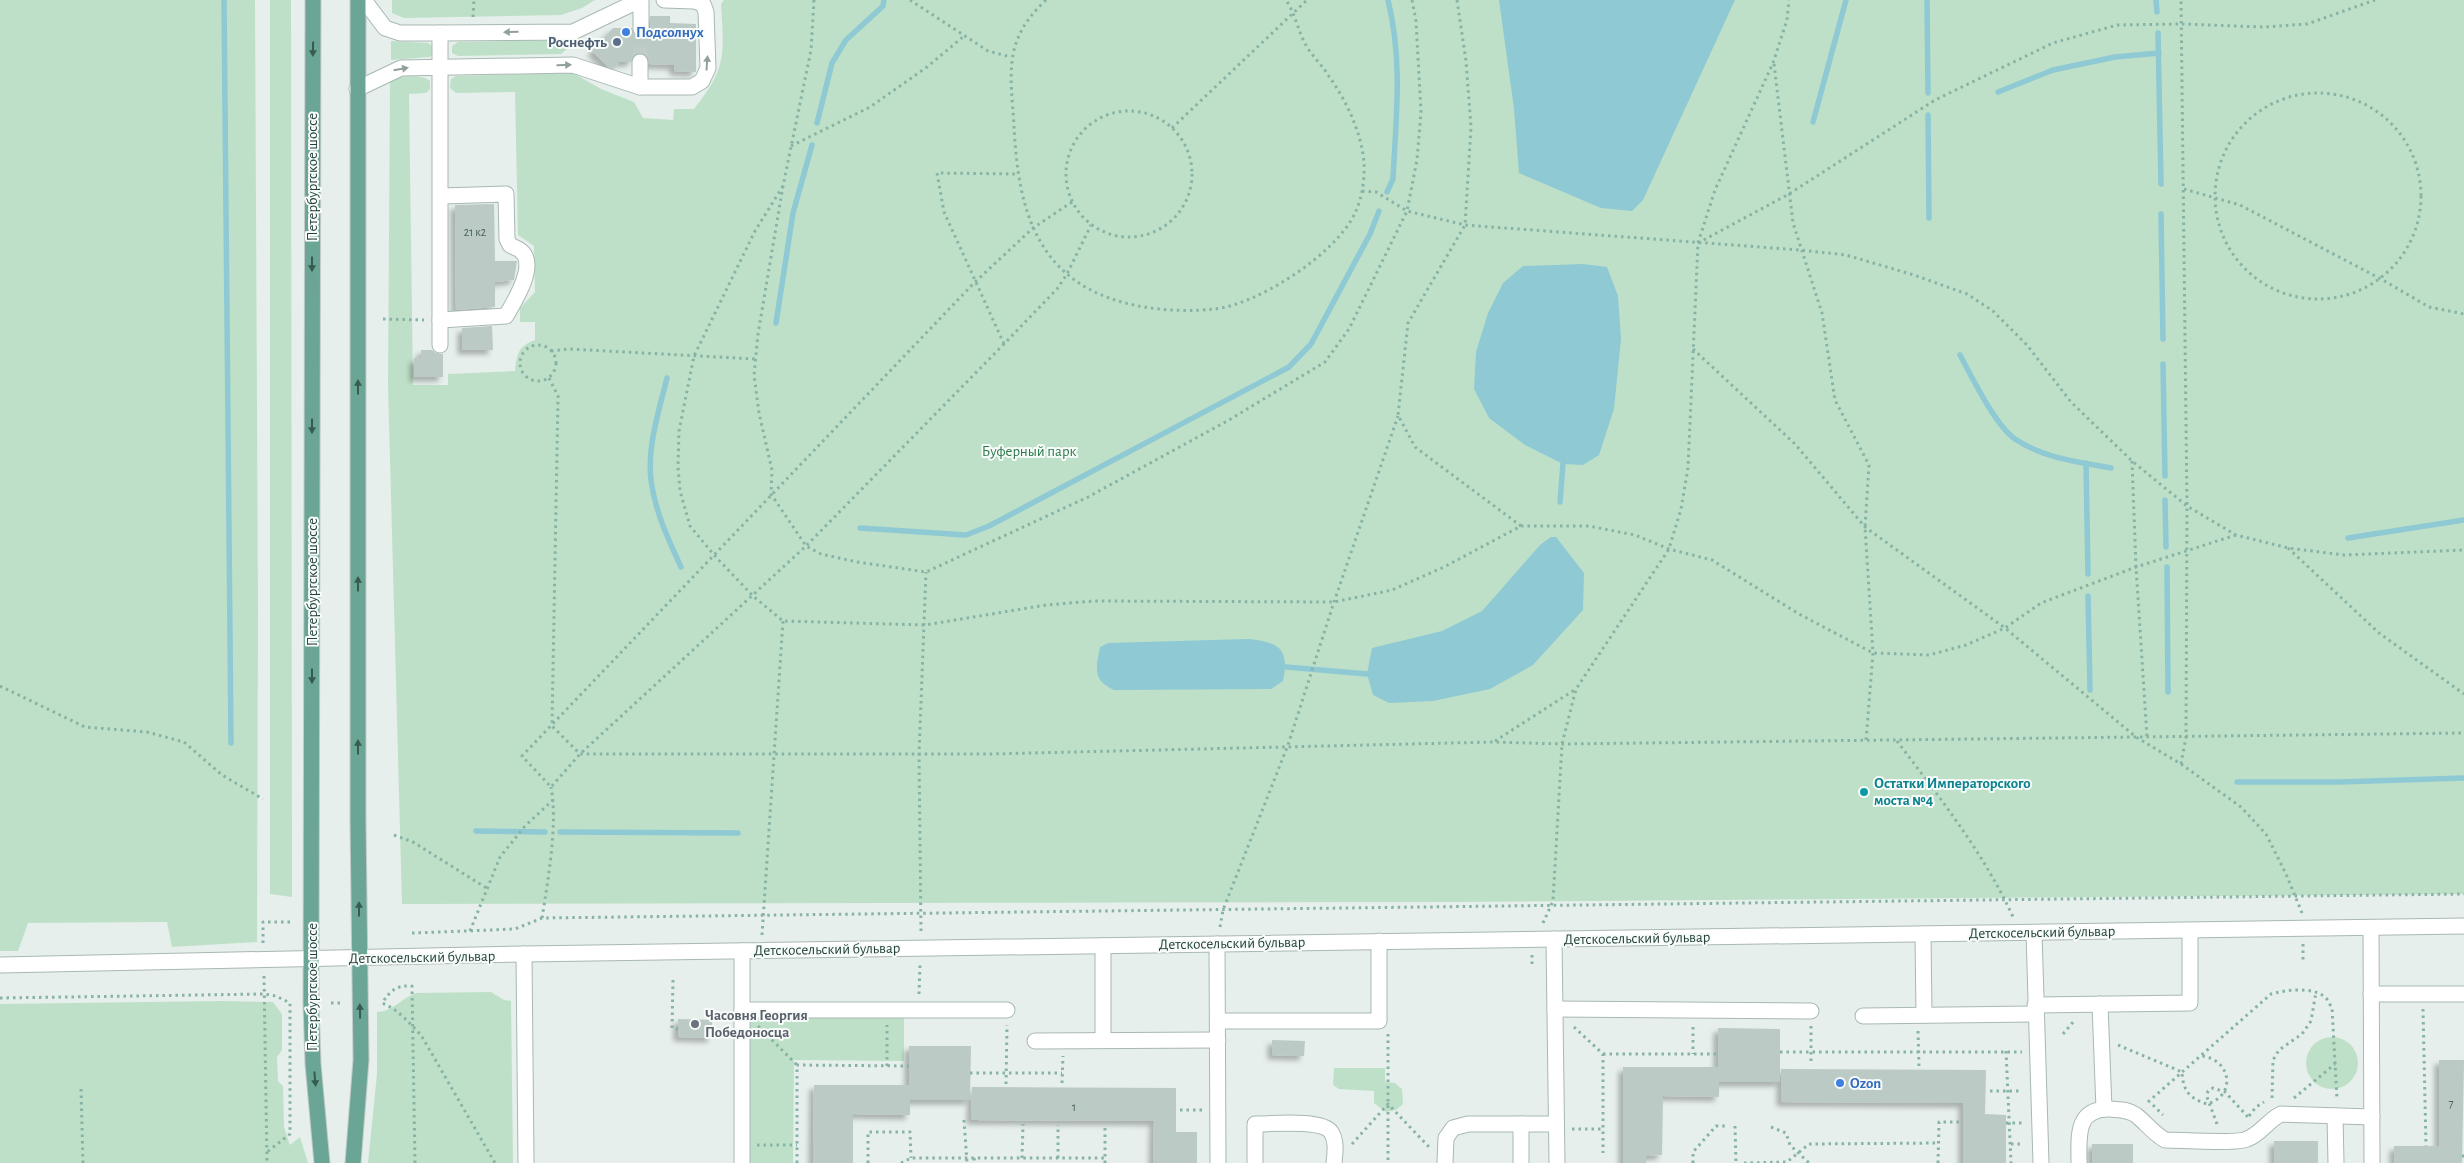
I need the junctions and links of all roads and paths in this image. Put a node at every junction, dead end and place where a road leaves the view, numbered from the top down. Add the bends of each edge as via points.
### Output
1 (314, 0) edge
2 (358, 0) edge
3 (364, 0) edge
4 (640, 0) edge
5 (664, 0) edge
6 (814, 0) edge
7 (910, 0) edge
8 (1046, 0) edge
9 (1286, 0) edge
10 (1307, 0) edge
11 (1412, 0) edge
12 (1457, 0) edge
13 (1789, 0) edge
14 (2181, 0) edge
15 (2375, 0) edge
16 (2366, 1) edge
17 (1294, 12) junction
18 (2181, 24) junction
19 (641, 29) tunnel mouth
20 (440, 33) junction
21 (964, 36) junction
22 (1011, 57) junction
23 (640, 62) tunnel mouth
24 (1774, 63) junction
25 (440, 67) junction
26 (640, 86) junction
27 (357, 89) junction
28 (1172, 128) junction
29 (790, 146) junction
30 (1017, 174) junction
31 (784, 186) junction
32 (2184, 190) junction
33 (1362, 191) junction
34 (1789, 194) junction
35 (442, 196) junction
36 (2213, 198) junction
37 (1072, 202) junction
38 (1407, 211) junction
39 (1465, 224) junction
40 (1091, 225) junction
41 (1033, 228) junction
42 (1698, 243) junction
43 (1800, 250) junction
44 (1067, 274) junction
45 (2381, 279) junction
46 (974, 283) junction
47 (2464, 314) edge
48 (383, 319) dead end
49 (440, 320) junction
50 (1004, 344) junction
51 (440, 345) dead end
52 (1692, 348) junction
53 (551, 350) junction
54 (694, 356) junction
55 (756, 359) junction
56 (549, 378) junction
57 (1398, 415) junction
58 (2132, 461) junction
59 (771, 494) junction
60 (2187, 506) junction
61 (1521, 526) junction
62 (1865, 527) junction
63 (2236, 535) junction
64 (806, 546) junction
65 (2288, 548) junction
66 (1669, 549) junction
67 (2187, 550) junction
68 (2464, 550) edge
69 (714, 555) junction
70 (2136, 567) junction
71 (926, 572) junction
72 (754, 596) junction
73 (1334, 602) junction
74 (783, 621) junction
75 (925, 625) junction
76 (2004, 628) junction
77 (1873, 653) junction
78 (0, 686) edge
79 (1576, 689) junction
80 (2464, 694) edge
81 (552, 726) junction
82 (2464, 733) edge
83 (2136, 737) junction
84 (2147, 737) junction
85 (2186, 737) junction
86 (1866, 740) junction
87 (1897, 740) junction
88 (1493, 742) junction
89 (1562, 744) junction
90 (1288, 745) junction
91 (580, 754) junction
92 (919, 754) junction
93 (773, 755) junction
94 (2181, 764) junction
95 (551, 787) junction
96 (263, 799) dead end
97 (553, 800) junction
98 (394, 835) dead end
99 (488, 889) junction
100 (2464, 894) edge
101 (2296, 896) junction
102 (2007, 902) junction
103 (1552, 906) junction
104 (2300, 906) dead end
105 (1223, 910) junction
106 (922, 914) junction
107 (763, 915) junction
108 (542, 918) junction
109 (293, 922) dead end
110 (2464, 926) edge
111 (2371, 928) junction
112 (2190, 930) junction
113 (470, 931) junction
114 (1539, 931) dead end
115 (412, 933) dead end
116 (2034, 933) junction
117 (1923, 934) junction
118 (1554, 938) junction
119 (1218, 940) junction
120 (1379, 941) junction
121 (263, 946) dead end
122 (1103, 946) junction
123 (762, 950) junction
124 (1532, 950) dead end
125 (742, 951) junction
126 (524, 954) junction
127 (359, 958) junction
128 (311, 960) junction
129 (0, 965) edge
130 (1532, 968) dead end
131 (264, 975) dead end
132 (673, 980) dead end
133 (2316, 992) junction
134 (264, 994) junction
135 (2371, 994) junction
136 (2423, 994) junction
137 (2464, 994) edge
138 (0, 998) edge
139 (330, 1003) dead end
140 (342, 1003) dead end
141 (2100, 1004) junction
142 (1555, 1009) junction
143 (742, 1010) junction
144 (887, 1010) junction
145 (1008, 1010) joint
146 (1693, 1010) junction
147 (1811, 1010) joint
148 (2035, 1010) junction
149 (1921, 1015) junction
150 (1863, 1016) dead end
151 (1379, 1020) junction
152 (1218, 1021) junction
153 (413, 1027) junction
154 (678, 1028) dead end
155 (2101, 1038) junction
156 (1103, 1040) junction
157 (1218, 1040) junction
158 (1035, 1041) dead end
159 (1063, 1041) junction
160 (1780, 1052) dead end
161 (1811, 1052) junction
162 (1919, 1052) junction
163 (2006, 1052) junction
164 (2038, 1052) junction
165 (1603, 1054) junction
166 (1694, 1054) junction
167 (1718, 1054) dead end
168 (2201, 1056) junction
169 (797, 1064) junction
170 (1811, 1064) dead end
171 (2335, 1064) junction
172 (887, 1066) junction
173 (909, 1066) dead end
174 (1919, 1067) dead end
175 (1007, 1072) junction
176 (2182, 1072) junction
177 (970, 1073) dead end
178 (1062, 1073) junction
179 (1062, 1083) dead end
180 (1006, 1084) dead end
181 (82, 1089) dead end
182 (1990, 1091) dead end
183 (2009, 1091) junction
184 (2040, 1091) junction
185 (2225, 1092) junction
186 (2272, 1098) junction
187 (2277, 1098) dead end
188 (2288, 1098) dead end
189 (2294, 1098) junction
190 (2302, 1098) dead end
191 (2328, 1099) dead end
192 (2337, 1099) junction
193 (2142, 1100) dead end
194 (2148, 1102) junction
195 (2209, 1103) junction
196 (1388, 1104) junction
197 (2104, 1109) junction
198 (2340, 1116) junction
199 (2248, 1117) junction
200 (2372, 1117) junction
201 (964, 1120) dead end
202 (2168, 1120) dead end
203 (2243, 1120) dead end
204 (1963, 1122) dead end
205 (1023, 1124) dead end
206 (1521, 1124) junction
207 (2209, 1124) dead end
208 (2217, 1124) junction
209 (2224, 1124) dead end
210 (1058, 1125) dead end
211 (1106, 1125) dead end
212 (1727, 1126) dead end
213 (1735, 1126) dead end
214 (1556, 1127) junction
215 (1771, 1127) dead end
216 (1604, 1129) junction
217 (1939, 1143) junction
218 (742, 1145) junction
219 (797, 1145) junction
220 (2426, 1146) dead end
221 (1348, 1148) dead end
222 (1432, 1150) dead end
223 (267, 1152) junction
224 (1603, 1153) dead end
225 (1798, 1153) junction
226 (911, 1158) junction
227 (967, 1158) junction
228 (974, 1158) junction
229 (1022, 1158) junction
230 (1058, 1158) junction
231 (1105, 1158) junction
232 (83, 1163) edge
233 (267, 1163) edge
234 (322, 1163) edge
235 (353, 1163) edge
236 (415, 1163) edge
237 (495, 1163) edge
238 (526, 1163) edge
239 (742, 1163) edge
240 (797, 1163) edge
241 (868, 1163) edge
242 (901, 1163) edge
243 (967, 1163) edge
244 (975, 1163) edge
245 (1105, 1163) edge
246 (1218, 1163) edge
247 (1255, 1163) edge
248 (1334, 1163) edge
249 (1388, 1163) edge
250 (1445, 1163) edge
251 (1521, 1163) edge
252 (1557, 1163) edge
253 (1693, 1163) edge
254 (1736, 1163) edge
255 (1744, 1163) edge
256 (1809, 1163) edge
257 (1938, 1163) edge
258 (2011, 1163) edge
259 (2042, 1163) edge
260 (2078, 1163) edge
261 (2336, 1163) edge
262 (2372, 1163) edge

1 -> 128 main road, Петербургское шоссе
2 - 27 main road
3 - 20 street via 385,28 400,33
4 - 19 street
4 -> 20 street via 572,32
26 -> 5 street via 692,87 702,81 708,68 703,4
6 - 29 path via 810,50
7 - 21 path
8 - 22 path via 1029,16
9 - 17 path
10 - 17 path
11 - 38 path via 1422,112
12 - 39 path via 1471,127
13 - 24 path via 1787,20
14 - 18 path
15 - 16 path
16 - 18 path via 2306,24 2264,27
17 - 28 path
17 - 33 path via 1307,47 1344,98 1354,123 1364,163
18 - 32 path
18 - 34 path via 2117,25 2053,43 1935,100
20 - 25 street
21 - 22 path via 988,51
21 - 29 path via 927,67 870,106
22 - 30 path
23 - 26 street
24 - 34 path
24 - 42 path via 1715,190
25 -> 26 street via 572,65
27 -> 25 street via 400,68
25 - 35 street
127 -> 27 main road
28 - 37 path via 1147,114 1132,111 1104,116 1091,123 1080,133 1067,160 1065,174
28 - 40 path via 1185,146 1191,182 1181,209 1172,220 1146,235 1118,236
29 - 31 path
30 - 41 path
30 - 46 path via 937,173 944,212
31 - 54 path via 755,231
31 - 55 path
32 - 36 path
32 - 60 path
33 - 38 path via 1376,192
33 - 44 path via 1355,214 1320,255 1290,278 1258,296 1217,309 1167,310 1132,304 1098,293
34 - 42 path
34 - 43 path
35 - 49 street via 439,222
35 - 49 street via 506,194 507,239 525,258 525,278 523,288 506,316
36 - 45 path via 2240,206
36 - 45 path via 2219,229 2229,248 2251,278 2282,294 2319,301 2354,292
36 - 45 path via 2226,149 2245,122 2272,103 2312,93 2337,94 2368,105 2394,125 2412,153 2421,185 2419,218 2406,249
37 - 40 path
37 - 41 path
38 - 39 path
38 - 71 path via 1349,329 1325,362 1229,420 1088,497
39 - 42 path
39 - 57 path via 1408,323
40 - 44 path
41 - 44 path
41 - 46 path
42 - 43 path
42 - 52 path
43 - 58 path via 1846,255 1967,294 1993,311 2071,402
43 - 62 path via 1822,313 1835,400 1869,465
44 - 50 path via 1057,289
45 - 47 path via 2429,307
46 - 50 path
46 - 59 path
48 - 49 path
49 - 51 street
50 - 64 path
52 - 62 path via 1795,444
52 - 66 path via 1688,468 1681,509
53 - 54 path via 569,348
53 - 56 path via 556,365
53 - 56 path via 530,346 524,351 519,365 527,378 534,381
54 - 55 path
54 - 69 path via 679,431 680,492 690,526
55 - 59 path via 754,375 772,470
56 - 81 path via 558,396
57 - 61 path via 1415,447
57 - 73 path
58 - 60 path
58 - 70 path
59 - 64 path
59 - 69 path
60 - 63 path
60 - 67 path
61 - 66 path via 1589,526 1635,535
61 - 73 path via 1444,567 1392,590
62 - 76 path
62 - 77 path
63 - 65 path
63 - 67 path
64 - 71 path via 821,554 857,562
64 - 72 path
65 - 68 path via 2344,555
65 - 80 path via 2379,633
66 - 77 path via 1712,560 1799,614
66 - 79 path
67 - 70 path
67 - 85 path
69 - 72 path
69 - 81 path
70 - 76 path via 2041,603
70 - 84 path
71 - 75 path
72 - 74 path
72 - 91 path
73 - 75 path via 1094,601 1046,605
73 - 90 path
74 - 75 path
74 - 93 path
75 - 92 path
76 - 77 path via 1966,645 1929,655
76 - 83 path
77 - 86 path
78 - 96 path via 85,727 147,732 184,742 222,775
79 - 88 path
79 - 89 path
81 - 91 path
81 - 95 path via 522,756
82 - 85 path
83 - 84 path
83 - 87 path
83 - 94 path
84 - 85 path
85 - 94 path
86 - 87 path
86 - 89 path
87 - 102 path via 1955,818
88 - 89 path
88 - 90 path
89 - 103 path
90 - 92 path
90 - 105 path
91 - 93 path
91 - 95 path
92 - 93 path
92 - 106 path
93 - 107 path
94 - 101 path via 2241,807 2266,834
95 - 97 path
97 - 99 path via 512,840 500,857
97 - 108 path via 549,876
98 - 99 path via 412,842
99 - 113 path
100 - 101 path
101 - 102 path
101 - 104 path
102 - 103 path
103 - 105 path
103 - 114 path
105 - 106 path
105 - 119 path
106 - 107 path
107 - 108 path
107 - 123 path
108 - 113 path via 515,929
109 - 121 path via 263,922
110 - 111 street, Детскосельский бульвар
111 - 112 street, Детскосельский бульвар
111 - 135 street
112 - 116 street, Детскосельский бульвар
112 - 141 street via 2190,1003
113 - 115 path
116 - 117 street, Детскосельский бульвар
116 - 148 street
117 - 118 street, Детскосельский бульвар
117 - 149 street
118 - 120 street, Детскосельский бульвар
118 - 142 street
119 - 120 street, Детскосельский бульвар
119 - 122 street, Детскосельский бульвар
119 - 152 street
120 - 151 street
122 - 123 street, Детскосельский бульвар
122 - 156 street
123 - 125 street, Детскосельский бульвар
124 - 130 path
125 - 126 street, Детскосельский бульвар
125 - 143 street
126 - 127 street, Детскосельский бульвар
126 - 238 street
127 - 128 street, Детскосельский бульвар
235 -> 127 main road via 360,1060
128 - 129 street, Детскосельский бульвар
128 -> 234 main road, Петербургское шоссе via 313,1064
131 - 134 path
132 - 154 path via 672,1028
133 - 168 path via 2282,991 2271,994
133 - 171 path via 2326,997 2332,1008
133 - 186 path via 2311,1020 2302,1034 2279,1050 2272,1060
134 - 138 path
134 - 223 path
134 - 223 path via 290,1003 290,1134
135 - 136 street
135 - 200 street
136 - 137 street
136 - 220 path
139 - 140 path
141 - 148 street
141 - 155 street
142 - 146 street
142 - 165 path
142 - 214 street
143 - 144 street
143 - 169 path
143 - 218 street
144 - 145 street
144 - 172 path
145 - 175 path
146 - 147 street
146 - 166 path
147 - 161 path
148 - 149 street
148 - 164 street
149 - 150 street
149 - 162 path
151 - 152 street
151 - 196 path via 1388,1034
152 - 157 street
153 - 153 path via 393,1007 382,1003 399,986 412,986
153 - 236 path
153 - 237 path
155 - 176 path
155 - 197 street
156 - 157 street
156 - 159 street
157 - 246 street
158 - 159 street
159 - 178 path
160 - 161 path
161 - 162 path
161 - 170 path
162 - 163 path
162 - 174 path
163 - 164 path
163 - 183 path
164 - 184 street
165 - 166 path
165 - 216 path
166 - 167 path
168 - 176 path
168 - 185 path via 2212,1057 2221,1064 2227,1082
169 - 172 path
169 - 219 path
171 - 189 path
171 - 192 path
172 - 173 path
175 - 177 path
175 - 178 path
175 - 180 path
176 - 194 path
176 - 195 path via 2187,1094
178 - 179 path
181 - 232 path
182 - 183 path
183 - 184 path
183 - 258 path
184 - 259 street
185 - 195 path
185 - 195 path via 2213,1088 2208,1091
185 - 199 path
186 - 187 path
186 - 199 path via 2256,1107
188 - 189 path
189 - 190 path
191 - 192 path
192 - 198 path via 2345,1099
193 - 194 path
194 - 202 path
195 - 208 path
196 - 221 path
196 - 222 path
196 - 249 path
197 - 198 street via 2126,1110 2165,1140 2245,1141 2281,1114
197 - 260 street via 2089,1113 2081,1124
198 - 200 street
198 - 261 street
199 - 203 path
200 - 262 street
201 - 227 path
204 - 217 path via 1939,1122
205 - 229 path
206 - 214 street
206 - 250 street via 1468,1124 1453,1128 1446,1138
206 - 251 street
207 - 208 path
208 - 209 path
210 - 230 path
211 - 231 path
212 - 253 path via 1716,1126 1693,1152
213 - 254 path
214 - 216 path
214 - 252 street
215 - 225 path via 1786,1134
216 - 224 path
217 - 225 path via 1809,1144
217 - 257 path
218 - 219 path
218 - 239 street
219 - 240 path
223 - 233 path
225 - 255 path via 1787,1162
225 - 256 path
226 - 227 path
226 - 241 path via 910,1132 868,1132
226 - 242 path
227 - 228 path
227 - 243 path
228 - 229 path
228 - 244 path
229 - 230 path
230 - 231 path
231 - 245 path
247 - 248 street via 1255,1124 1316,1124 1330,1131 1335,1141

